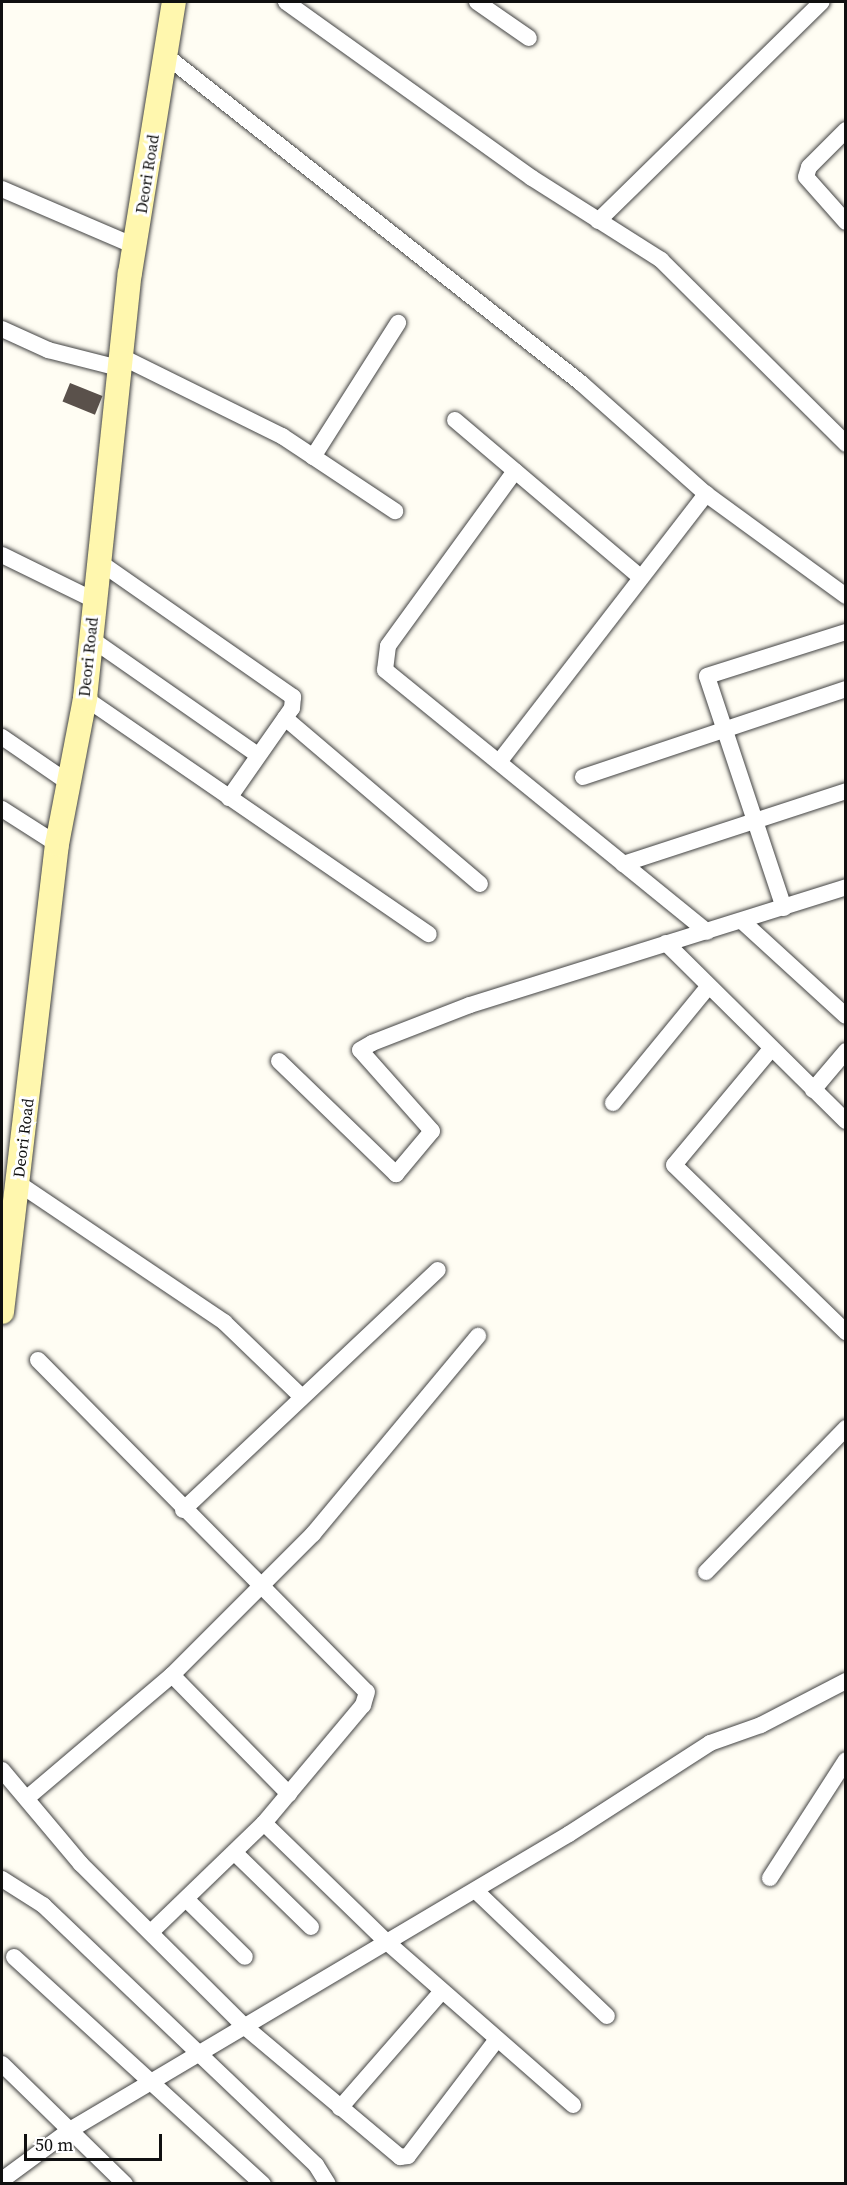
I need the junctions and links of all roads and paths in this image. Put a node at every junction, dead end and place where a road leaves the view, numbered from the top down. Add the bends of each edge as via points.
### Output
1 (174, 2) edge
2 (286, 2) edge
3 (477, 2) edge
4 (822, 2) edge
5 (529, 38) dead end
6 (165, 55) junction
7 (846, 130) edge
8 (2, 189) edge
9 (598, 221) junction
10 (846, 222) edge
11 (135, 246) junction
12 (398, 323) dead end
13 (2, 329) edge
14 (119, 362) junction
15 (455, 420) dead end
16 (846, 444) edge
17 (313, 457) junction
18 (515, 471) junction
19 (706, 494) junction
20 (395, 511) dead end
21 (2, 555) edge
22 (98, 561) junction
23 (640, 577) junction
24 (846, 596) edge
25 (94, 600) junction
26 (846, 632) edge
27 (90, 638) junction
28 (846, 689) edge
29 (85, 698) junction
30 (285, 718) junction
31 (722, 728) junction
32 (2, 737) edge
33 (258, 755) junction
34 (499, 762) junction
35 (583, 777) dead end
36 (69, 783) junction
37 (846, 791) edge
38 (229, 798) junction
39 (2, 809) edge
40 (756, 820) junction
41 (57, 844) junction
42 (623, 864) junction
43 (480, 884) dead end
44 (846, 887) edge
45 (784, 908) junction
46 (743, 922) junction
47 (707, 932) junction
48 (429, 934) dead end
49 (666, 943) junction
50 (708, 987) junction
51 (846, 1016) edge
52 (771, 1049) junction
53 (846, 1052) edge
54 (279, 1061) dead end
55 (813, 1090) junction
56 (613, 1102) dead end
57 (846, 1120) edge
58 (18, 1183) junction
59 (438, 1270) dead end
60 (2, 1311) edge
61 (846, 1332) edge
62 (478, 1336) dead end
63 (38, 1360) dead end
64 (301, 1396) junction
65 (846, 1428) edge
66 (183, 1510) junction
67 (706, 1572) dead end
68 (258, 1588) junction
69 (172, 1675) junction
70 (846, 1682) edge
71 (846, 1760) edge
72 (2, 1770) edge
73 (289, 1794) junction
74 (27, 1798) junction
75 (264, 1823) junction
76 (235, 1853) junction
77 (770, 1878) dead end
78 (2, 1879) edge
79 (476, 1891) junction
80 (187, 1900) junction
81 (311, 1927) dead end
82 (152, 1932) junction
83 (388, 1943) junction
84 (14, 1956) dead end
85 (245, 1957) dead end
86 (442, 1991) junction
87 (607, 2016) dead end
88 (244, 2026) junction
89 (496, 2039) junction
90 (200, 2054) junction
91 (2, 2064) edge
92 (155, 2081) junction
93 (573, 2104) dead end
94 (340, 2108) junction
95 (70, 2130) junction
96 (2, 2180) edge
97 (125, 2184) edge
98 (263, 2184) edge
99 (328, 2184) edge

1 - 6 street, Deori Road
2 - 9 street
3 - 5 street
4 - 9 street
6 - 11 street, Deori Road
6 - 19 street via 582,383
7 - 10 street via 809,167 806,177
8 - 11 street
9 - 16 street via 661,260
11 - 14 street, Deori Road
12 - 17 street
13 - 14 street via 48,350
14 - 17 street
14 - 22 street, Deori Road
15 - 18 street
17 - 20 street
18 - 23 street
18 - 34 street via 388,646 383,664
19 - 23 street
19 - 24 street
21 - 25 street
22 - 25 street, Deori Road
22 - 30 street via 291,694 292,708
23 - 34 street
25 - 27 street, Deori Road
26 - 31 street via 709,674
27 - 29 street, Deori Road
27 - 33 street
28 - 31 street
29 - 36 street, Deori Road
29 - 38 street
30 - 33 street
30 - 43 street
31 - 35 street
31 - 40 street
32 - 36 street
33 - 38 street
34 - 42 street
36 - 41 street, Deori Road
37 - 40 street
38 - 48 street
39 - 41 street
40 - 42 street
40 - 45 street
41 - 58 street, Deori Road
42 - 47 street
44 - 45 street
45 - 46 street
46 - 47 street
46 - 51 street
47 - 49 street
49 - 50 street
49 - 54 street via 384,1035 360,1050 432,1131 396,1174
50 - 52 street
50 - 56 street
52 - 55 street
52 - 61 street via 674,1165
53 - 55 street
55 - 57 street
58 - 60 street, Deori Road
58 - 64 street via 224,1322
59 - 64 street
62 - 68 street via 313,1534
63 - 66 street
64 - 66 street
65 - 67 street
66 - 68 street
68 - 69 street
68 - 73 street via 367,1692 363,1705
69 - 73 street
69 - 74 street
70 - 79 street via 761,1725 710,1743
71 - 77 street
72 - 74 street
73 - 75 street
74 - 82 street via 81,1864
75 - 76 street
75 - 83 street
76 - 80 street
76 - 81 street
78 - 90 street via 43,1905
79 - 83 street
79 - 87 street
80 - 82 street
80 - 85 street
82 - 88 street
83 - 86 street
83 - 88 street
84 - 92 street
86 - 89 street
86 - 94 street
88 - 90 street
88 - 94 street
89 - 93 street
89 - 94 street via 404,2158
90 - 92 street
90 - 99 street via 316,2165
91 - 95 street
92 - 95 street
92 - 98 street
95 - 96 street
95 - 97 street

